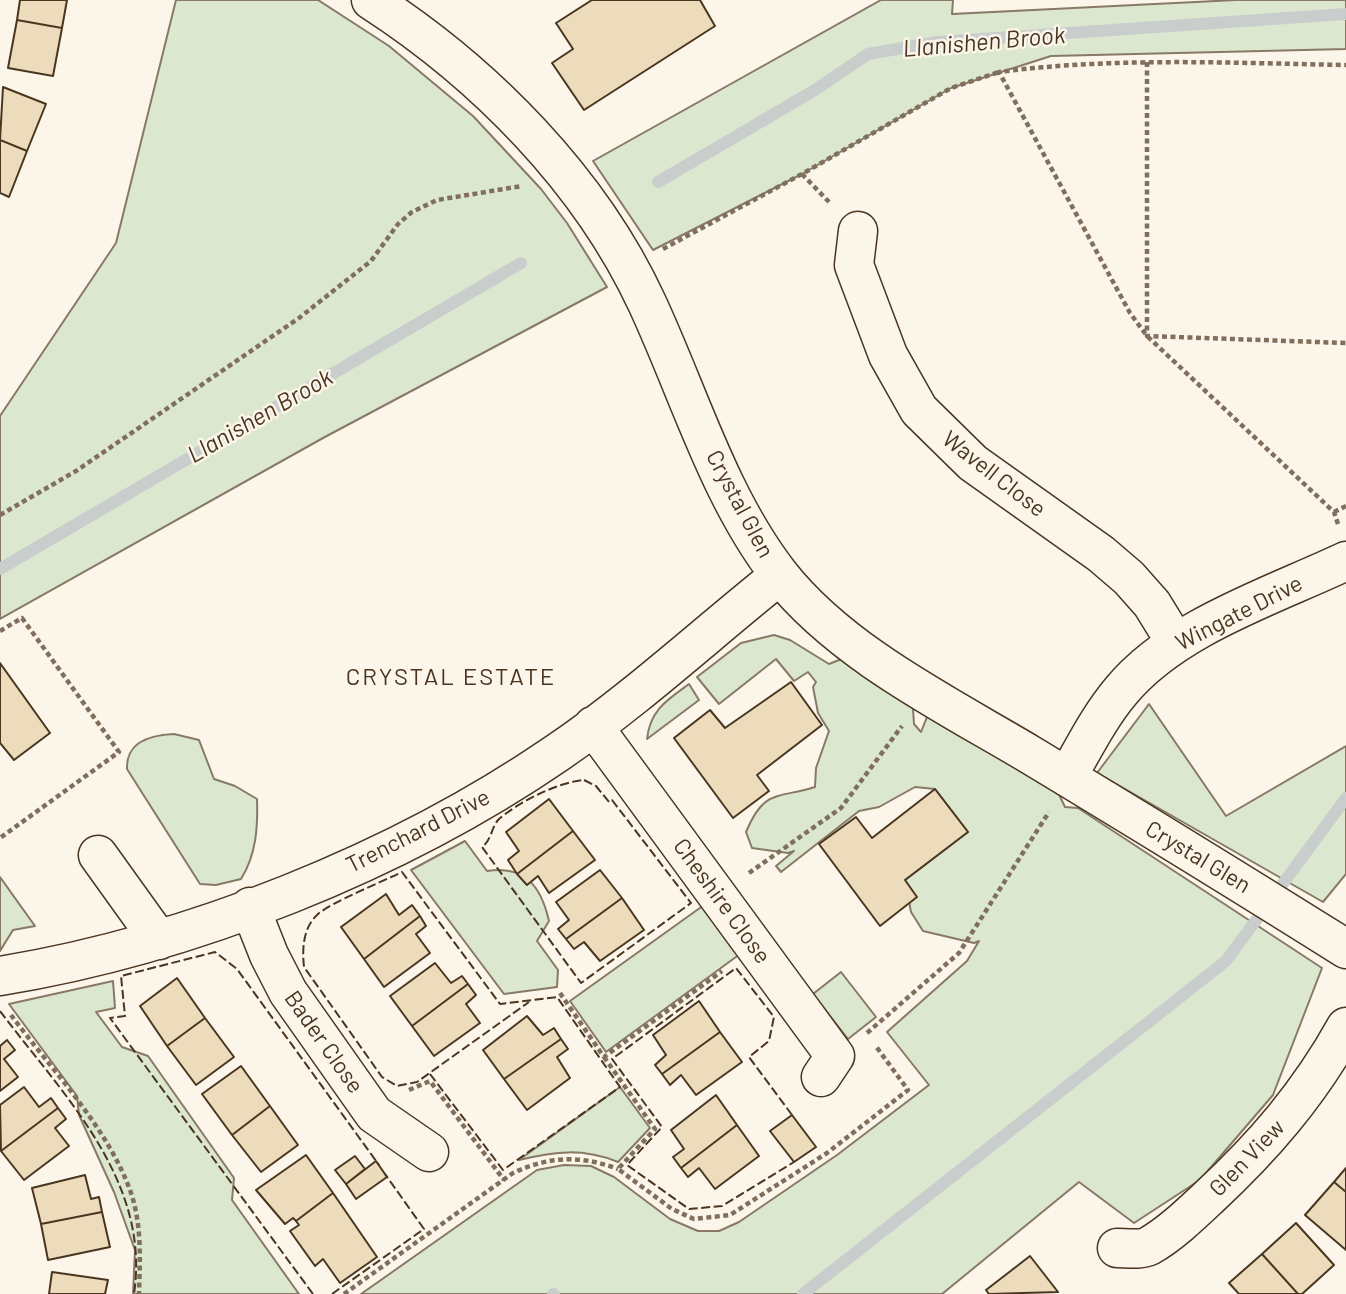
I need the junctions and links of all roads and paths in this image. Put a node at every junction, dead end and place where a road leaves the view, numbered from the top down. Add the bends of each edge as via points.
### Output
1 (372, 0) edge
2 (1147, 62) junction
3 (1346, 65) edge
4 (999, 72) junction
5 (528, 191) dead end
6 (858, 230) dead end
7 (650, 256) dead end
8 (1147, 337) junction
9 (1346, 343) edge
10 (1346, 506) edge
11 (1334, 512) junction
12 (0, 515) edge
13 (1344, 547) edge
14 (780, 575) junction
15 (0, 631) edge
16 (1177, 643) junction
17 (905, 722) dead end
18 (593, 726) junction
19 (1059, 794) junction
20 (0, 838) edge
21 (98, 855) dead end
22 (746, 875) dead end
23 (250, 907) junction
24 (159, 940) junction
25 (1346, 949) edge
26 (727, 968) dead end
27 (560, 993) dead end
28 (4, 994) edge
29 (1346, 1027) edge
30 (604, 1056) junction
31 (821, 1077) dead end
32 (429, 1152) dead end
33 (618, 1169) junction
34 (1117, 1248) dead end
35 (139, 1294) edge
36 (344, 1294) edge

1 - 14 street, Crystal Glen via 485,89 586,201 640,289 733,500
2 - 3 path
2 - 4 path
2 - 8 path
4 - 7 path via 951,88
4 - 8 path
5 - 12 path via 522,186 437,200 412,212 371,261 299,318 76,471
6 - 16 street, Wavell Close via 853,265 888,355 919,410 973,463 1129,579
8 - 9 path
8 - 11 path
10 - 11 path
11 - 13 path
13 - 16 street, Wingate Drive
14 - 18 street, Trenchard Drive
14 - 19 street, Crystal Glen via 844,636
15 - 20 path via 22,618 119,752
16 - 19 street, Wingate Drive via 1121,691
17 - 22 path via 841,808
18 - 23 street, Trenchard Drive via 528,773 456,816 390,849
18 - 31 street, Cheshire Close via 835,1056
19 - 25 street, Crystal Glen via 1240,883
19 - 33 path via 959,953 866,1034 908,1090 827,1153 730,1215 694,1219 672,1209
21 - 24 street
23 - 24 street, Trenchard Drive
23 - 32 street, Bader Close via 288,992 374,1114
24 - 28 street, Trenchard Drive via 59,966
26 - 30 path
27 - 30 path
28 - 35 path via 116,1157 131,1194 140,1238
29 - 34 street, Glen View via 1301,1100 1233,1175 1146,1248
30 - 33 path via 655,1129
33 - 36 path via 565,1157 529,1165

